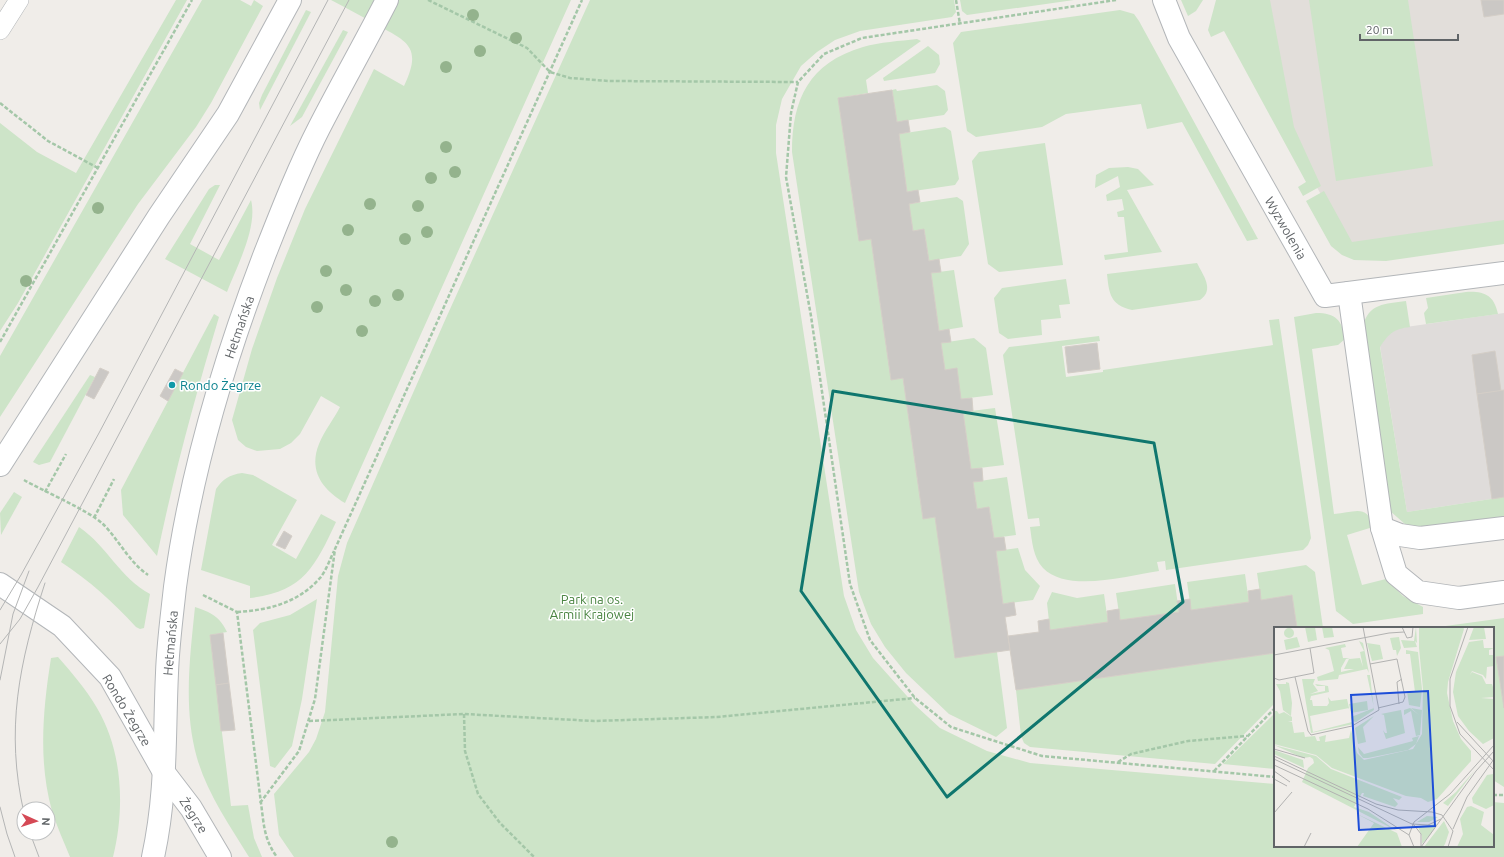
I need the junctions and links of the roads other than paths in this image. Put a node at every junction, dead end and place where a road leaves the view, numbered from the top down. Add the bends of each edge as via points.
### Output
1 (19, 0) edge
2 (289, 0) edge
3 (387, 0) edge
4 (1164, 0) edge
5 (0, 30) edge
6 (1504, 273) edge
7 (1349, 293) junction
8 (0, 465) edge
9 (1382, 528) junction
10 (1504, 528) edge
11 (0, 584) edge
12 (1504, 592) edge
13 (165, 774) junction
14 (153, 857) edge
15 (220, 857) edge

1 - 5 lane
2 - 8 street via 228,114 159,216
3 - 13 street, Hetmańska via 319,129 281,215 248,299 202,447 175,587 167,671
4 - 7 street, Wyzwolenia via 1179,38 1325,296
6 - 7 street, Wyzwolenia
7 - 9 street
9 - 10 street via 1400,535 1420,538
9 - 12 street via 1396,574 1418,592 1459,598
11 - 13 street, Rondo Żegrze via 62,626 110,677
13 - 14 street via 160,823
13 - 15 street, Żegrze via 191,808

